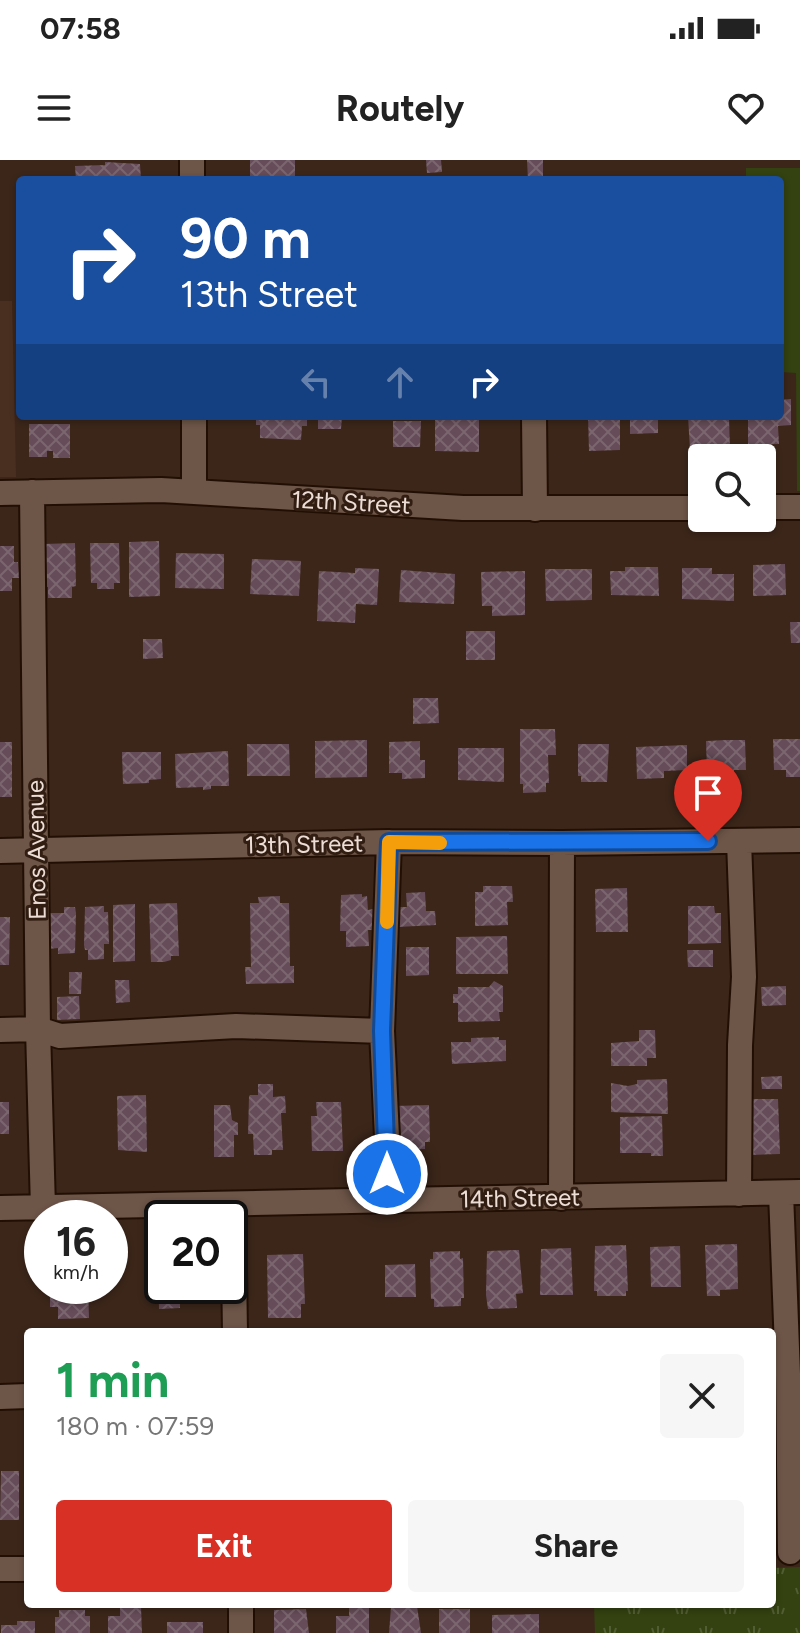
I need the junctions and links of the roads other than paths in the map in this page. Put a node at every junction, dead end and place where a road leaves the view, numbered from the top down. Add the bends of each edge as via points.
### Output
1 (194, 420) edge
2 (534, 420) edge
3 (32, 492) junction
4 (194, 492) junction
5 (0, 493) edge
6 (776, 507) edge
7 (800, 507) edge
8 (688, 508) edge
9 (535, 509) junction
10 (800, 840) edge
11 (739, 841) junction
12 (389, 842) junction
13 (562, 843) junction
14 (0, 851) edge
15 (36, 851) junction
16 (38, 1029) junction
17 (0, 1030) edge
18 (382, 1031) junction
19 (790, 1192) edge
20 (739, 1194) junction
21 (561, 1198) junction
22 (43, 1200) edge
23 (386, 1201) junction
24 (248, 1204) edge
25 (0, 1208) edge
26 (24, 1208) edge
27 (235, 1304) edge
28 (235, 1328) edge
29 (780, 1374) edge
30 (24, 1396) edge
31 (0, 1397) edge
32 (787, 1552) edge
33 (0, 1569) edge
34 (24, 1569) edge
35 (241, 1608) edge
36 (241, 1633) edge

1 - 4 street
2 - 9 street
3 - 4 street, 12th Street
3 - 5 street, 12th Street
3 - 15 street, Enos Avenue
4 - 9 street, 12th Street
6 - 7 street
8 - 9 street, 12th Street
10 - 11 street, 13th Street
11 - 13 street, 13th Street
11 - 20 street via 744,977
12 - 13 street, 13th Street
12 - 15 street, 13th Street
12 - 18 street
13 - 21 street
14 - 15 street, 13th Street
15 - 16 street, Enos Avenue
16 - 17 street
16 - 18 street via 60,1036 236,1026
16 - 22 street, Enos Avenue
18 - 23 street
19 - 20 street, 14th Street
19 - 29 street
20 - 21 street, 14th Street
21 - 23 street, 14th Street
23 - 24 street, 14th Street
25 - 26 street, 14th Street
27 - 28 street
29 - 32 street
30 - 31 street
33 - 34 street
35 - 36 street

